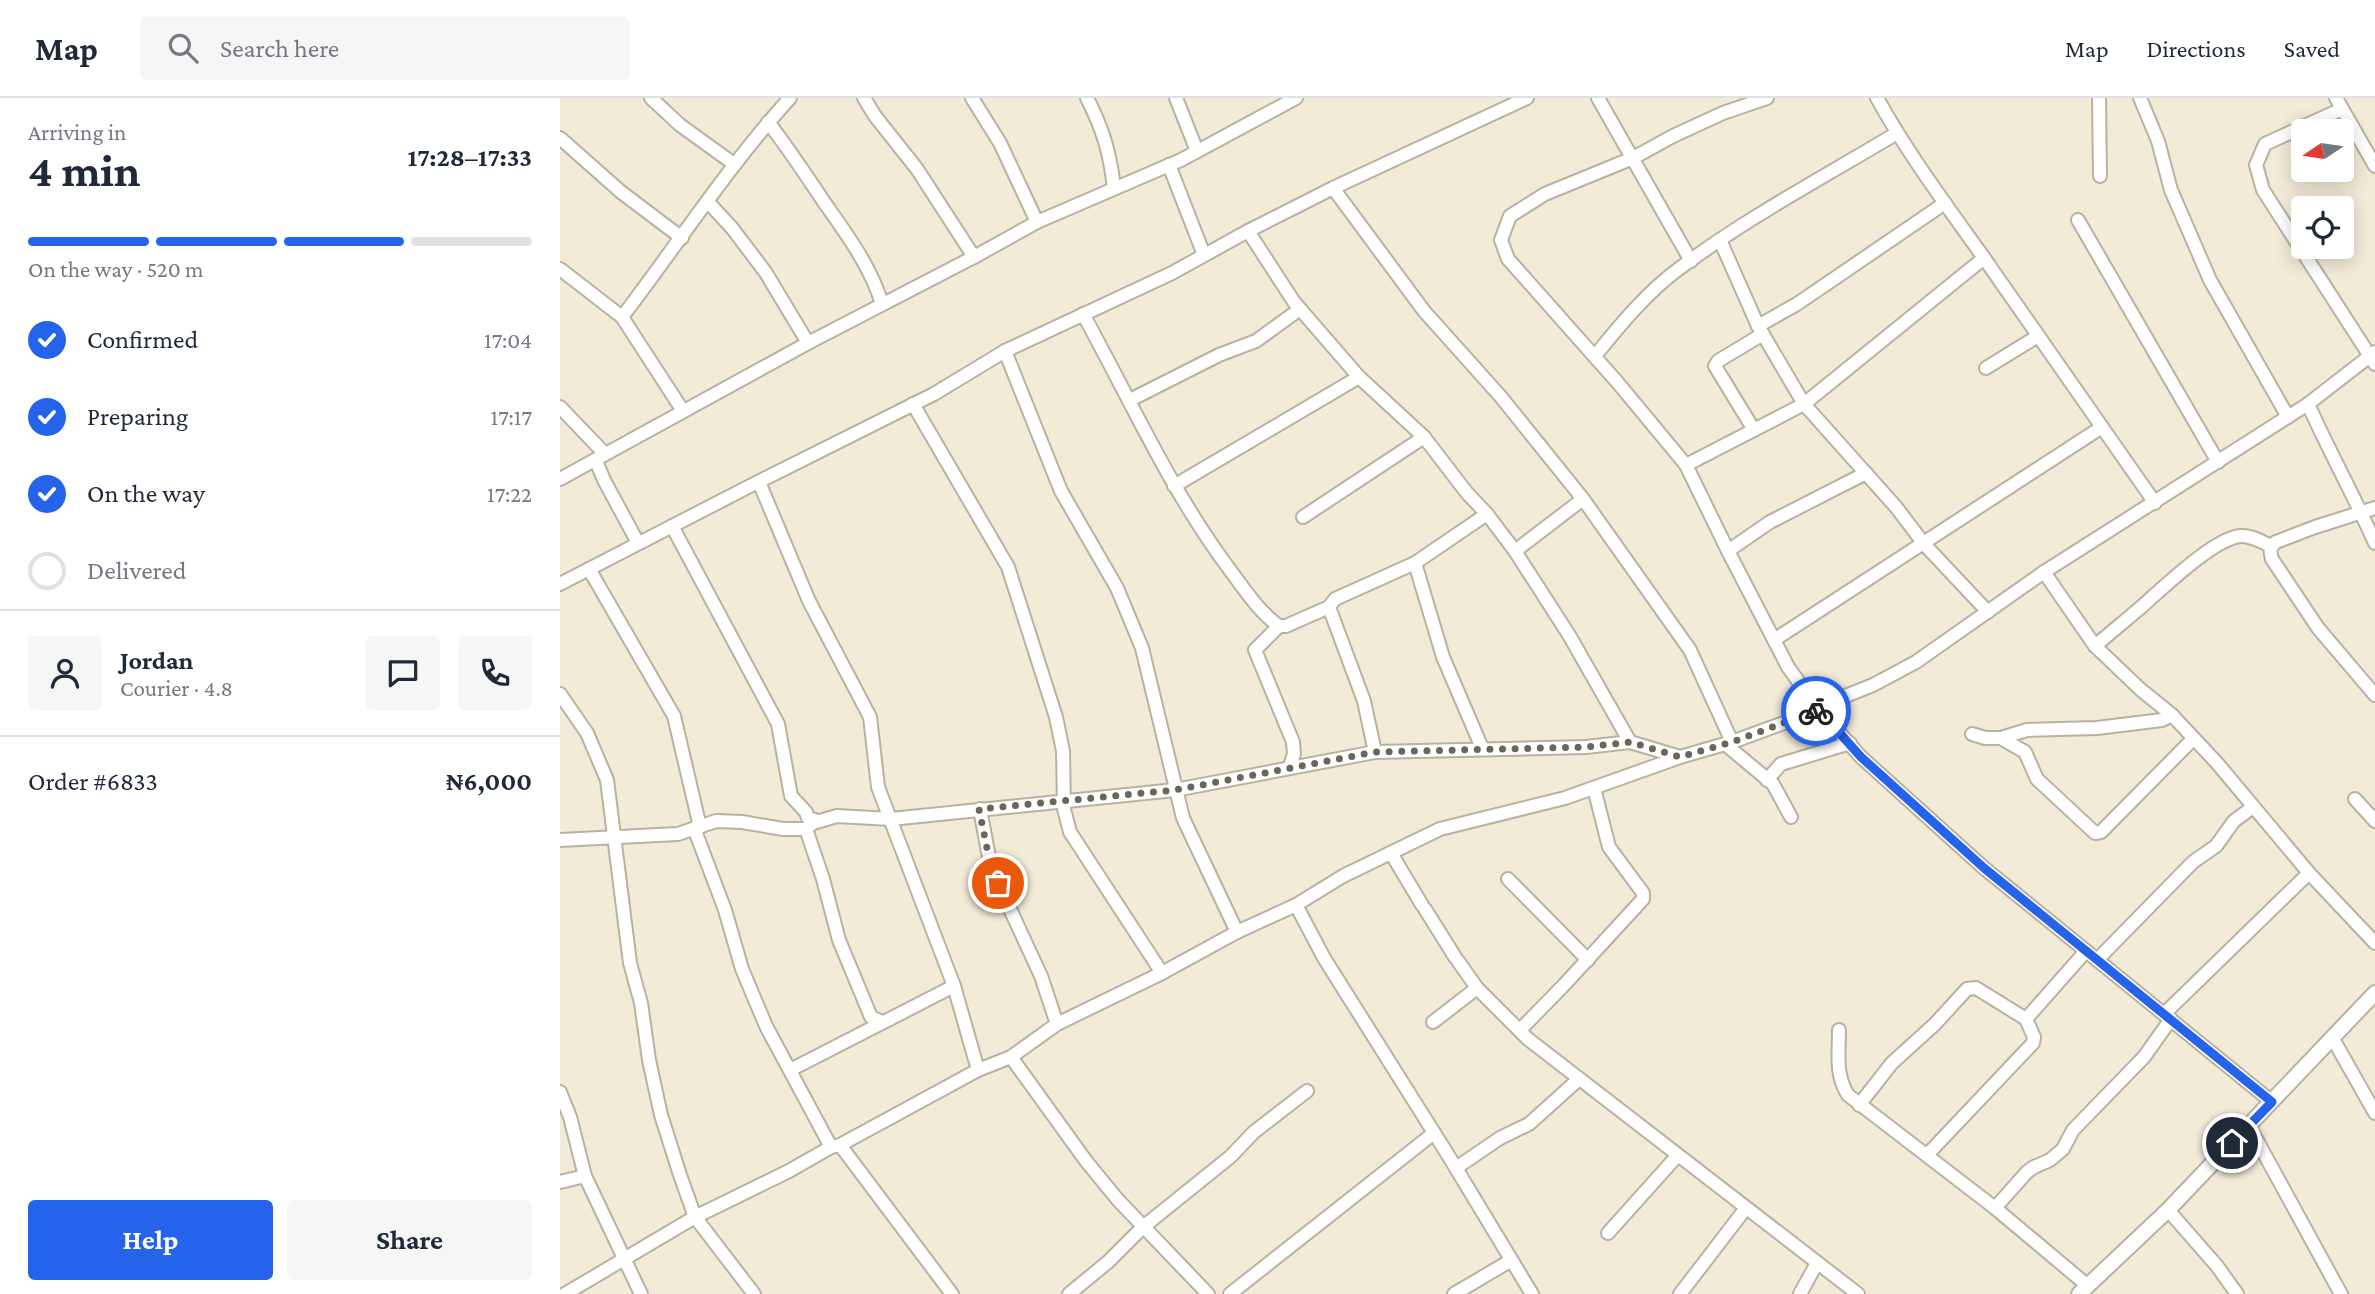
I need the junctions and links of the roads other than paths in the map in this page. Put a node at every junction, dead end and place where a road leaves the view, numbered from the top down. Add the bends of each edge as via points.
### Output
1 (651, 98) edge
2 (864, 98) edge
3 (972, 98) edge
4 (1087, 98) edge
5 (1176, 98) edge
6 (1296, 98) edge
7 (1527, 98) edge
8 (1598, 98) edge
9 (1767, 98) edge
10 (1877, 98) edge
11 (2099, 98) edge
12 (2140, 98) edge
13 (788, 99) edge
14 (2339, 104) edge
15 (768, 122) junction
16 (1898, 133) junction
17 (560, 138) edge
18 (1197, 150) junction
19 (1633, 158) junction
20 (734, 164) junction
21 (1169, 165) junction
22 (2375, 166) edge
23 (2100, 176) dead end
24 (1114, 188) junction
25 (1333, 188) junction
26 (708, 202) junction
27 (1945, 203) junction
28 (2078, 220) dead end
29 (1037, 222) junction
30 (1248, 231) junction
31 (682, 238) junction
32 (1720, 240) junction
33 (1204, 255) junction
34 (974, 257) junction
35 (1984, 258) junction
36 (1691, 261) junction
37 (560, 269) edge
38 (882, 304) junction
39 (1300, 309) junction
40 (1083, 314) junction
41 (622, 317) junction
42 (1760, 330) junction
43 (2038, 336) junction
44 (808, 343) junction
45 (1005, 351) junction
46 (1595, 356) junction
47 (2374, 357) edge
48 (1986, 368) dead end
49 (1359, 377) junction
50 (1130, 400) junction
51 (913, 404) junction
52 (1804, 404) junction
53 (2308, 404) junction
54 (560, 407) edge
55 (683, 411) junction
56 (2288, 417) junction
57 (2102, 426) junction
58 (1754, 430) junction
59 (1424, 437) junction
60 (600, 458) junction
61 (2218, 462) junction
62 (1686, 465) junction
63 (1866, 473) junction
64 (560, 480) edge
65 (759, 482) junction
66 (1174, 486) junction
67 (1583, 499) junction
68 (2155, 503) junction
69 (2375, 509) edge
70 (2362, 513) junction
71 (1488, 514) junction
72 (1303, 517) dead end
73 (672, 526) junction
74 (638, 543) junction
75 (2375, 543) edge
76 (1924, 544) junction
77 (2271, 546) junction
78 (1515, 551) junction
79 (1728, 551) junction
80 (1415, 563) junction
81 (589, 569) junction
82 (2044, 572) junction
83 (560, 584) edge
84 (1329, 607) junction
85 (1988, 612) junction
86 (1279, 626) junction
87 (1774, 640) junction
88 (2095, 646) junction
89 (560, 694) edge
90 (2375, 695) edge
91 (1819, 710) junction
92 (2172, 715) junction
93 (1972, 734) dead end
94 (2001, 738) junction
95 (2193, 739) junction
96 (1630, 742) junction
97 (1729, 743) junction
98 (1850, 743) junction
99 (1482, 748) junction
100 (1375, 752) junction
101 (1680, 757) junction
102 (1290, 766) junction
103 (1767, 780) junction
104 (1594, 788) junction
105 (1175, 790) junction
106 (2356, 799) dead end
107 (1064, 802) junction
108 (2253, 807) junction
109 (979, 809) junction
110 (1791, 817) dead end
111 (891, 818) junction
112 (2375, 821) edge
113 (809, 826) junction
114 (697, 827) junction
115 (613, 837) junction
116 (560, 840) edge
117 (1391, 853) junction
118 (2309, 873) junction
119 (1508, 879) dead end
120 (1296, 905) junction
121 (1237, 932) junction
122 (2375, 943) edge
123 (2086, 951) junction
124 (1588, 960) junction
125 (2097, 960) junction
126 (1162, 973) junction
127 (954, 986) junction
128 (1476, 989) junction
129 (2375, 993) edge
130 (2168, 1017) junction
131 (2026, 1019) junction
132 (882, 1022) junction
133 (1433, 1022) dead end
134 (1057, 1024) junction
135 (1520, 1030) junction
136 (1839, 1030) dead end
137 (2333, 1039) junction
138 (1011, 1057) junction
139 (796, 1067) dead end
140 (978, 1070) junction
141 (1579, 1079) junction
142 (1307, 1091) dead end
143 (560, 1092) edge
144 (2272, 1102) junction
145 (1859, 1105) junction
146 (2375, 1113) edge
147 (2249, 1126) junction
148 (1434, 1133) junction
149 (836, 1146) junction
150 (1678, 1155) junction
151 (1927, 1155) junction
152 (1456, 1168) junction
153 (584, 1176) junction
154 (560, 1182) edge
155 (1746, 1208) junction
156 (1995, 1208) junction
157 (2168, 1210) junction
158 (695, 1217) junction
159 (1143, 1227) junction
160 (1608, 1233) dead end
161 (624, 1261) junction
162 (1510, 1261) junction
163 (1817, 1263) junction
164 (2083, 1290) edge
165 (565, 1294) edge
166 (641, 1294) edge
167 (754, 1294) edge
168 (952, 1294) edge
169 (1069, 1294) edge
170 (1209, 1294) edge
171 (1230, 1294) edge
172 (1454, 1294) edge
173 (1532, 1294) edge
174 (1680, 1294) edge
175 (1800, 1294) edge
176 (1858, 1294) edge
177 (2237, 1294) edge
178 (2341, 1294) edge

1 - 20 street
2 - 34 street
3 - 29 street via 1000,143
4 - 24 street via 1110,152
5 - 18 street
6 - 18 street
7 - 25 street
8 - 19 street
9 - 19 street via 1723,113
10 - 16 street
11 - 23 street
12 - 56 street via 2171,190 2210,280
13 - 15 street
14 - 22 street
14 - 47 street via 2265,144 2256,165 2263,190
15 - 20 street
15 - 38 street via 842,228
16 - 27 street
16 - 32 street
17 - 31 street
18 - 21 street
19 - 36 street
19 - 46 street via 1545,194 1510,216 1500,240 1508,259
20 - 26 street
21 - 24 street
21 - 33 street
24 - 29 street
25 - 30 street
25 - 67 street via 1424,311
26 - 31 street
26 - 44 street via 766,273
27 - 35 street
27 - 42 street
28 - 61 street
29 - 34 street
30 - 33 street
30 - 39 street
31 - 41 street
32 - 36 street
32 - 42 street
33 - 40 street
34 - 38 street
35 - 43 street
35 - 52 street
36 - 46 street via 1622,323
37 - 41 street
38 - 44 street
39 - 49 street
39 - 50 street via 1256,341
40 - 45 street
40 - 50 street
41 - 55 street
42 - 52 street
42 - 58 street via 1715,366
43 - 48 street
43 - 57 street
44 - 55 street
45 - 51 street
45 - 105 street via 1061,491 1117,588 1142,648
46 - 62 street
47 - 53 street
49 - 59 street
49 - 66 street
50 - 66 street
51 - 65 street
51 - 107 street via 1008,567 1056,717 1065,768
52 - 58 street
52 - 63 street
53 - 56 street
53 - 70 street
54 - 60 street
55 - 60 street
56 - 61 street
57 - 68 street
57 - 76 street
58 - 62 street
59 - 71 street
59 - 72 street
60 - 64 street
60 - 74 street via 601,474
61 - 68 street
62 - 79 street
63 - 76 street
63 - 79 street via 1770,522
65 - 73 street
65 - 111 street via 809,601 870,717 878,787
66 - 86 street via 1244,589
67 - 78 street
67 - 97 street via 1690,650
68 - 82 street
69 - 70 street
70 - 75 street
70 - 77 street
71 - 78 street
71 - 80 street
73 - 74 street
73 - 113 street via 778,724 791,796 808,818 815,820
74 - 81 street
76 - 85 street
76 - 87 street
77 - 88 street via 2249,536 2226,541 2179,572
77 - 90 street via 2272,559 2318,628
78 - 96 street
79 - 87 street
80 - 84 street via 1335,599
80 - 99 street via 1443,657
81 - 83 street
81 - 114 street via 674,716
82 - 85 street
82 - 88 street
84 - 86 street
84 - 100 street via 1364,701
85 - 91 street via 1916,662
86 - 102 street via 1255,650 1293,742
87 - 91 street
88 - 92 street
89 - 115 street via 598,753 607,780
91 - 97 street
91 - 98 street
92 - 94 street via 2097,729 2027,730
92 - 95 street
93 - 94 street
94 - 95 street via 2025,752 2037,779 2095,833
95 - 108 street
96 - 99 street
96 - 101 street
97 - 101 street
97 - 103 street
98 - 103 street via 1781,764
98 - 123 street via 1984,868
99 - 100 street
100 - 102 street
101 - 104 street
102 - 105 street
103 - 110 street
104 - 117 street via 1440,829
104 - 124 street via 1609,847 1643,899
105 - 107 street
105 - 121 street via 1202,863
106 - 112 street
107 - 109 street
107 - 126 street via 1070,832
108 - 118 street
108 - 125 street
109 - 111 street
109 - 134 street via 991,868 1041,976
111 - 113 street via 837,816
111 - 127 street
113 - 114 street via 783,830 716,821
113 - 132 street via 839,940 871,1017
114 - 115 street via 678,834
114 - 149 street via 742,970 766,1026
115 - 116 street
115 - 158 street via 649,1060 661,1115
117 - 120 street
117 - 128 street
118 - 122 street
118 - 130 street
119 - 124 street
120 - 121 street
120 - 148 street
121 - 126 street
123 - 125 street
123 - 131 street
124 - 135 street
125 - 130 street
126 - 134 street
127 - 132 street
127 - 140 street
128 - 133 street
128 - 135 street
129 - 137 main road
130 - 144 street
130 - 156 street via 2144,1057 2073,1130 2063,1149 2027,1172
131 - 145 street via 1976,988 1967,989 1892,1063
131 - 151 street via 2033,1043
132 - 139 street
134 - 138 street
135 - 141 street
136 - 145 street via 1842,1085
137 - 144 main road
137 - 146 street
138 - 140 street
138 - 159 street via 1090,1166
140 - 149 street
141 - 150 street
141 - 152 street via 1529,1124
142 - 159 street
143 - 153 street
144 - 147 main road
145 - 151 street
147 - 157 main road
147 - 178 street
148 - 152 street
148 - 171 street
149 - 158 street
149 - 168 street
150 - 155 street
150 - 160 street
151 - 156 street
152 - 162 street
153 - 154 street
153 - 161 street
155 - 163 street
155 - 174 street
156 - 164 street
157 - 164 main road
157 - 177 street
158 - 161 street
158 - 167 street
159 - 169 street
159 - 170 street
161 - 165 street
161 - 166 street
162 - 172 street
162 - 173 street
163 - 175 street
163 - 176 street

